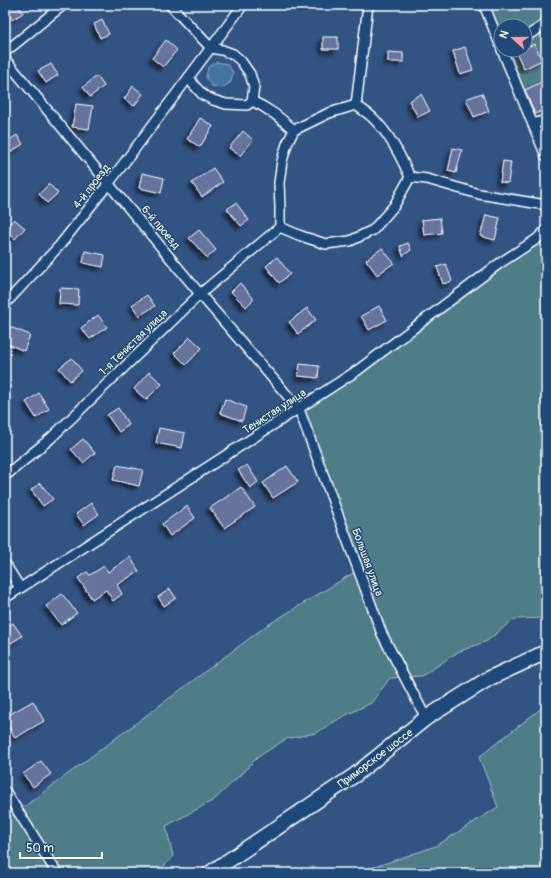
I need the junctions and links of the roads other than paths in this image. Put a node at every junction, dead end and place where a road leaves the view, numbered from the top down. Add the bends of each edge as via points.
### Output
1 (63, 5) edge
2 (170, 5) edge
3 (243, 5) edge
4 (368, 5) edge
5 (484, 5) edge
6 (546, 24) edge
7 (493, 27) edge
8 (533, 32) edge
9 (211, 48) junction
10 (5, 52) edge
11 (505, 58) edge
12 (5, 59) edge
13 (189, 77) junction
14 (252, 101) junction
15 (356, 105) junction
16 (546, 120) edge
17 (533, 124) junction
18 (294, 130) junction
19 (546, 156) edge
20 (410, 176) junction
21 (109, 183) junction
22 (546, 204) edge
23 (280, 227) junction
24 (546, 230) edge
25 (200, 294) junction
26 (5, 304) edge
27 (299, 408) junction
28 (5, 476) edge
29 (5, 564) edge
30 (20, 588) junction
31 (5, 598) edge
32 (546, 652) edge
33 (426, 718) junction
34 (5, 791) edge
35 (57, 873) edge
36 (210, 873) edge

1 - 10 street
2 - 9 street
3 - 9 street
4 - 15 street
5 - 7 street
6 - 8 street
9 - 13 street
9 - 14 street via 233,54 240,60 250,74 254,87
11 - 17 street
12 - 21 street, 6-й проезд
13 - 14 street via 203,95 213,100 226,104 247,105
13 - 21 street, 4-й проезд
14 - 18 street via 275,113
15 - 18 street via 347,106
15 - 20 street via 384,130
16 - 17 street
17 - 19 street
18 - 23 street via 282,161 279,183
20 - 22 street via 479,194
20 - 23 street via 394,206 373,230 350,242 326,244
21 - 25 street, 6-й проезд
21 - 26 street, 4-й проезд via 60,245
23 - 25 street, 1-я Тенистая улица
24 - 27 street, Тенистая улица via 358,370
25 - 27 street, 6-й проезд
25 - 28 street, 1-я Тенистая улица via 51,438
27 - 30 street, Тенистая улица
27 - 33 street, Большая улица via 382,634
29 - 30 street
30 - 31 street, Тенистая улица
32 - 33 main road, Приморское шоссе via 488,679
33 - 36 main road, Приморское шоссе via 355,775
34 - 35 street

